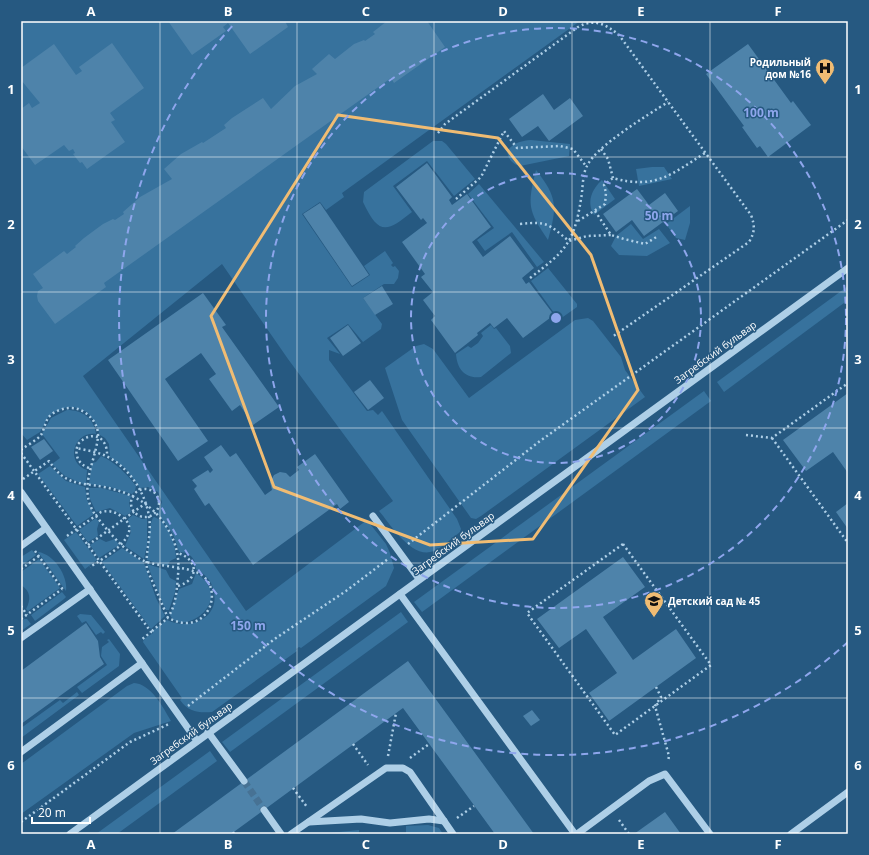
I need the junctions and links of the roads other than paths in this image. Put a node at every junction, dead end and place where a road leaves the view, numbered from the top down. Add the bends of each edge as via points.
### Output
1 (848, 268) edge
2 (21, 492) edge
3 (373, 516) dead end
4 (46, 528) junction
5 (21, 546) edge
6 (419, 579) junction
7 (90, 589) junction
8 (400, 594) junction
9 (21, 638) edge
10 (142, 663) junction
11 (208, 732) junction
12 (197, 741) junction
13 (21, 752) edge
14 (244, 781) tunnel mouth
15 (848, 792) edge
16 (264, 810) tunnel mouth
17 (312, 819) junction
18 (445, 823) junction
19 (70, 834) edge
20 (282, 834) edge
21 (291, 834) edge
22 (453, 834) edge
23 (576, 834) edge
24 (710, 834) edge
25 (791, 834) edge

1 - 6 street, Загребский бульвар
2 - 4 street
3 - 6 street
4 - 5 street
4 - 7 street
6 - 8 street, Загребский бульвар
7 - 9 street
7 - 10 street
8 - 11 street, Загребский бульвар
8 - 23 street
10 - 12 street
10 - 13 street
11 - 12 street, Загребский бульвар
11 - 14 street
12 - 19 street, Загребский бульвар
15 - 25 street
16 - 20 street
17 - 18 street via 361,819 390,823 416,819
17 - 18 street via 386,768 398,767 410,772
17 - 21 street
18 - 22 street
23 - 24 street via 649,781 665,774

